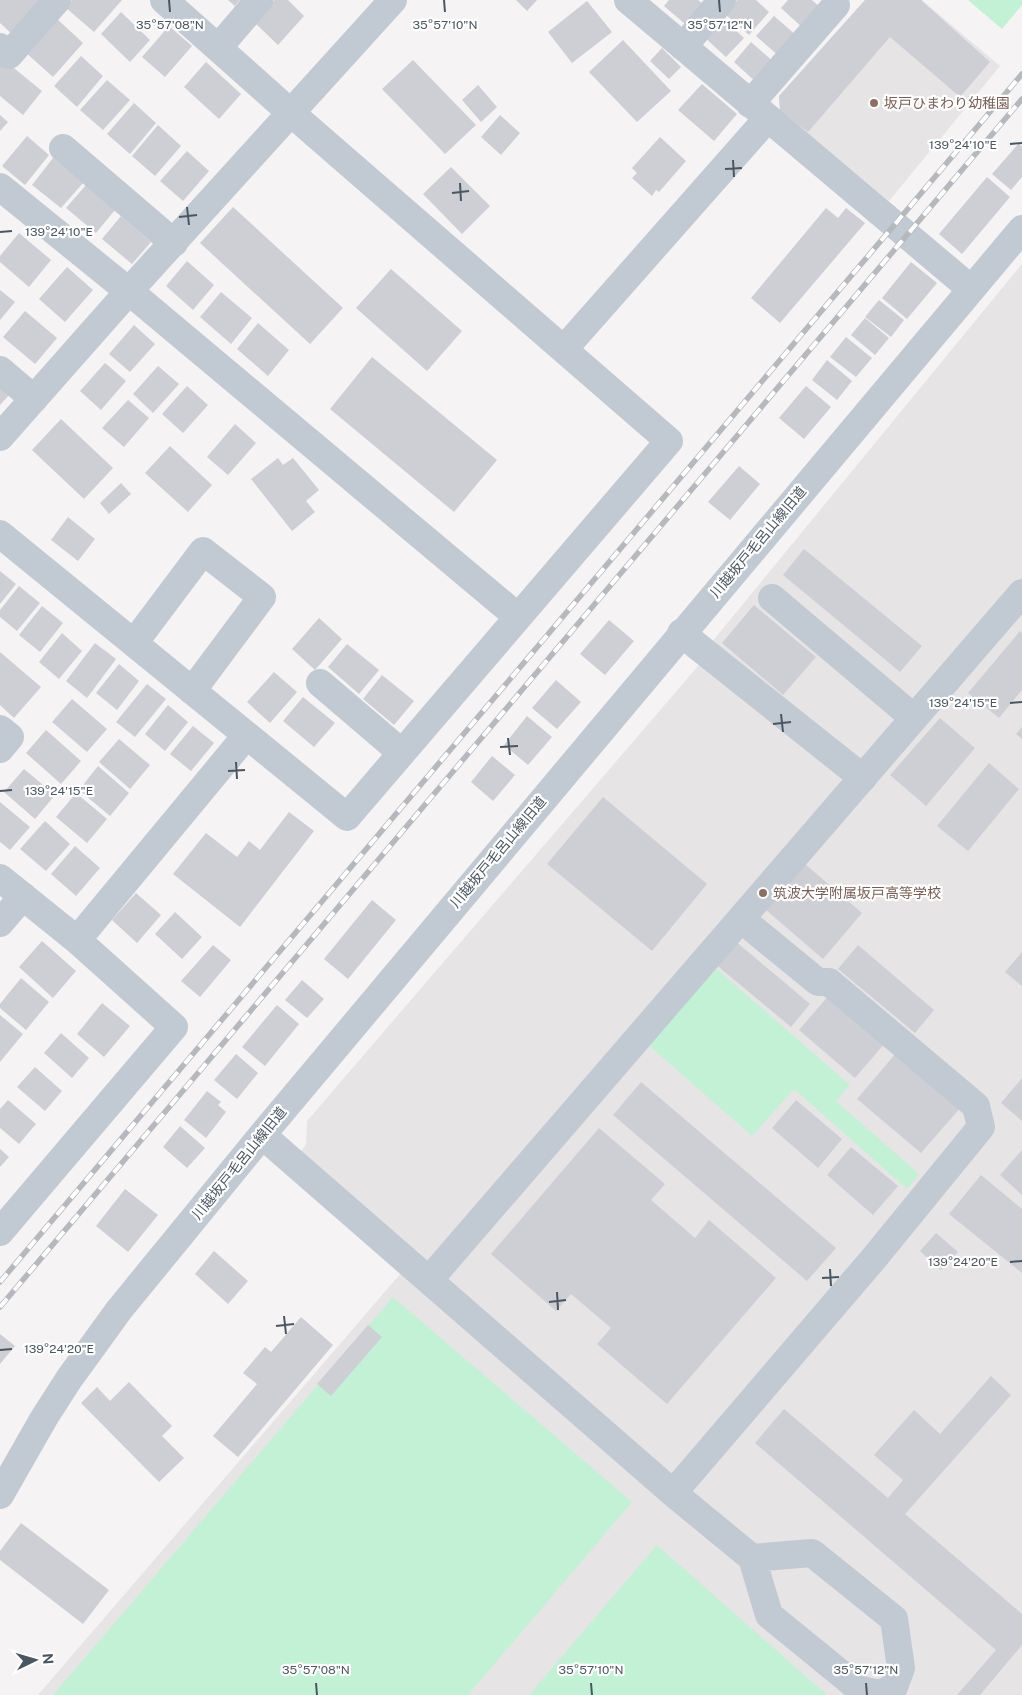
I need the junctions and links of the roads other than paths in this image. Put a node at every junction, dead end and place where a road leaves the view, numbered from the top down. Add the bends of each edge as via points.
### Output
1 (57, 0) edge
2 (164, 0) edge
3 (259, 0) edge
4 (393, 0) edge
5 (628, 0) edge
6 (722, 0) edge
7 (836, 5) dead end
8 (0, 47) edge
9 (683, 47) junction
10 (218, 48) junction
11 (758, 112) junction
12 (291, 113) junction
13 (63, 148) dead end
14 (0, 187) edge
15 (1022, 229) edge
16 (174, 243) junction
17 (971, 289) junction
18 (129, 291) junction
19 (564, 349) junction
20 (0, 370) edge
21 (34, 399) junction
22 (0, 437) edge
23 (0, 534) edge
24 (772, 598) dead end
25 (1020, 598) edge
26 (518, 617) junction
27 (681, 633) junction
28 (134, 643) junction
29 (320, 682) dead end
30 (192, 691) junction
31 (914, 718) junction
32 (0, 729) edge
33 (246, 736) junction
34 (0, 749) edge
35 (402, 752) junction
36 (863, 778) junction
37 (0, 878) edge
38 (22, 896) junction
39 (741, 919) junction
40 (0, 923) edge
41 (77, 940) junction
42 (262, 1134) junction
43 (0, 1232) edge
44 (429, 1280) junction
45 (672, 1493) junction
46 (0, 1495) edge
47 (752, 1558) junction

1 - 8 street via 9,55
2 - 10 street
3 - 10 street
4 - 12 street
5 - 9 street
6 - 9 street
7 - 11 street
9 - 11 street
10 - 12 street
11 - 17 street
11 - 19 street
12 - 16 street
12 - 19 street
13 - 16 street
14 - 18 street
15 - 17 street, 川越坂戸毛呂山線旧道
16 - 18 street
17 - 27 street, 川越坂戸毛呂山線旧道
18 - 21 street
18 - 26 street
19 - 26 street via 668,441
20 - 21 street
21 - 22 street
23 - 28 street
24 - 31 street
25 - 31 street
26 - 35 street
27 - 36 street
27 - 42 street, 川越坂戸毛呂山線旧道
28 - 30 street
28 - 30 street via 203,551 262,597
29 - 35 street
30 - 33 street
31 - 36 street
32 - 34 street via 10,737
33 - 35 street via 347,817
33 - 41 street
36 - 39 street
37 - 38 street
38 - 40 street
38 - 41 street
39 - 44 street
39 - 45 street via 818,982 829,982 976,1106 981,1127
41 - 43 street via 174,1027
42 - 44 street
42 - 46 street, 川越坂戸毛呂山線旧道 via 86,1354 44,1418
44 - 45 street
45 - 47 street
47 - 47 street via 812,1553 894,1619 901,1668 894,1687 880,1694 861,1690 769,1615

